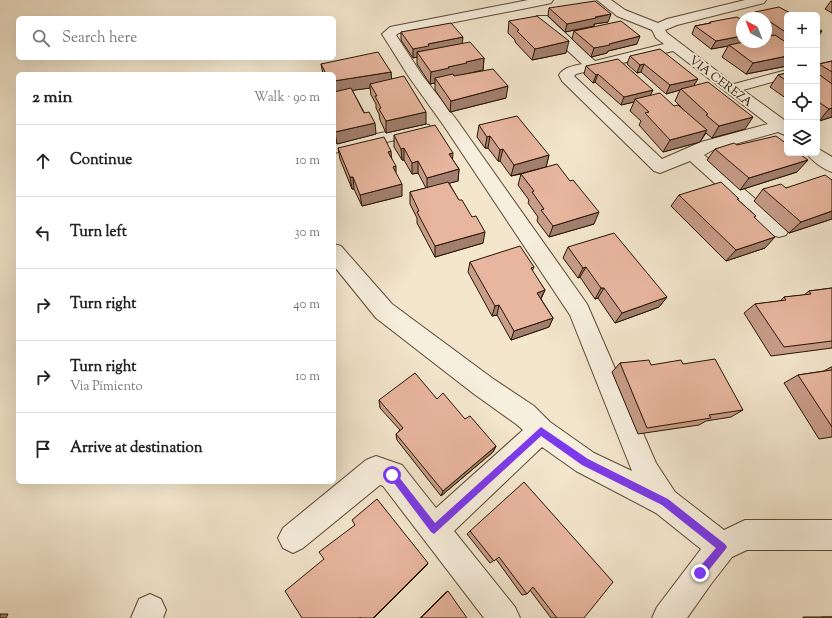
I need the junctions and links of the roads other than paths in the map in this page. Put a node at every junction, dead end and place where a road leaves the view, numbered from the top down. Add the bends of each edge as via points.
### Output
1 (547, 0) edge
2 (603, 0) edge
3 (760, 0) edge
4 (542, 19) edge
5 (658, 28) junction
6 (675, 46) junction
7 (592, 66) junction
8 (784, 75) edge
9 (731, 89) junction
10 (460, 128) junction
11 (784, 129) edge
12 (336, 148) edge
13 (692, 154) junction
14 (819, 156) edge
15 (832, 166) edge
16 (779, 230) dead end
17 (336, 254) edge
18 (541, 431) junction
19 (665, 502) junction
20 (434, 529) junction
21 (832, 535) edge
22 (293, 538) dead end
23 (722, 547) junction
24 (504, 618) edge
25 (668, 618) edge

1 - 10 street via 395,30 389,34 416,77
2 - 5 street via 621,13
3 - 5 street via 672,22
4 - 7 street
5 - 6 street, VIA CEREZA
6 - 7 street
6 - 9 street, VIA CEREZA
7 - 13 street via 571,70 566,74 567,78 660,167
8 - 9 street
9 - 11 street, VIA CEREZA
10 - 12 street
10 - 19 street via 579,311 646,473
11 - 13 street via 708,146
13 - 16 street
14 - 15 street
17 - 18 street via 384,311 525,415
18 - 19 street via 585,462
18 - 20 street
19 - 23 street
20 - 22 street via 392,475 376,470
20 - 24 street
21 - 23 street via 746,535
23 - 25 street

